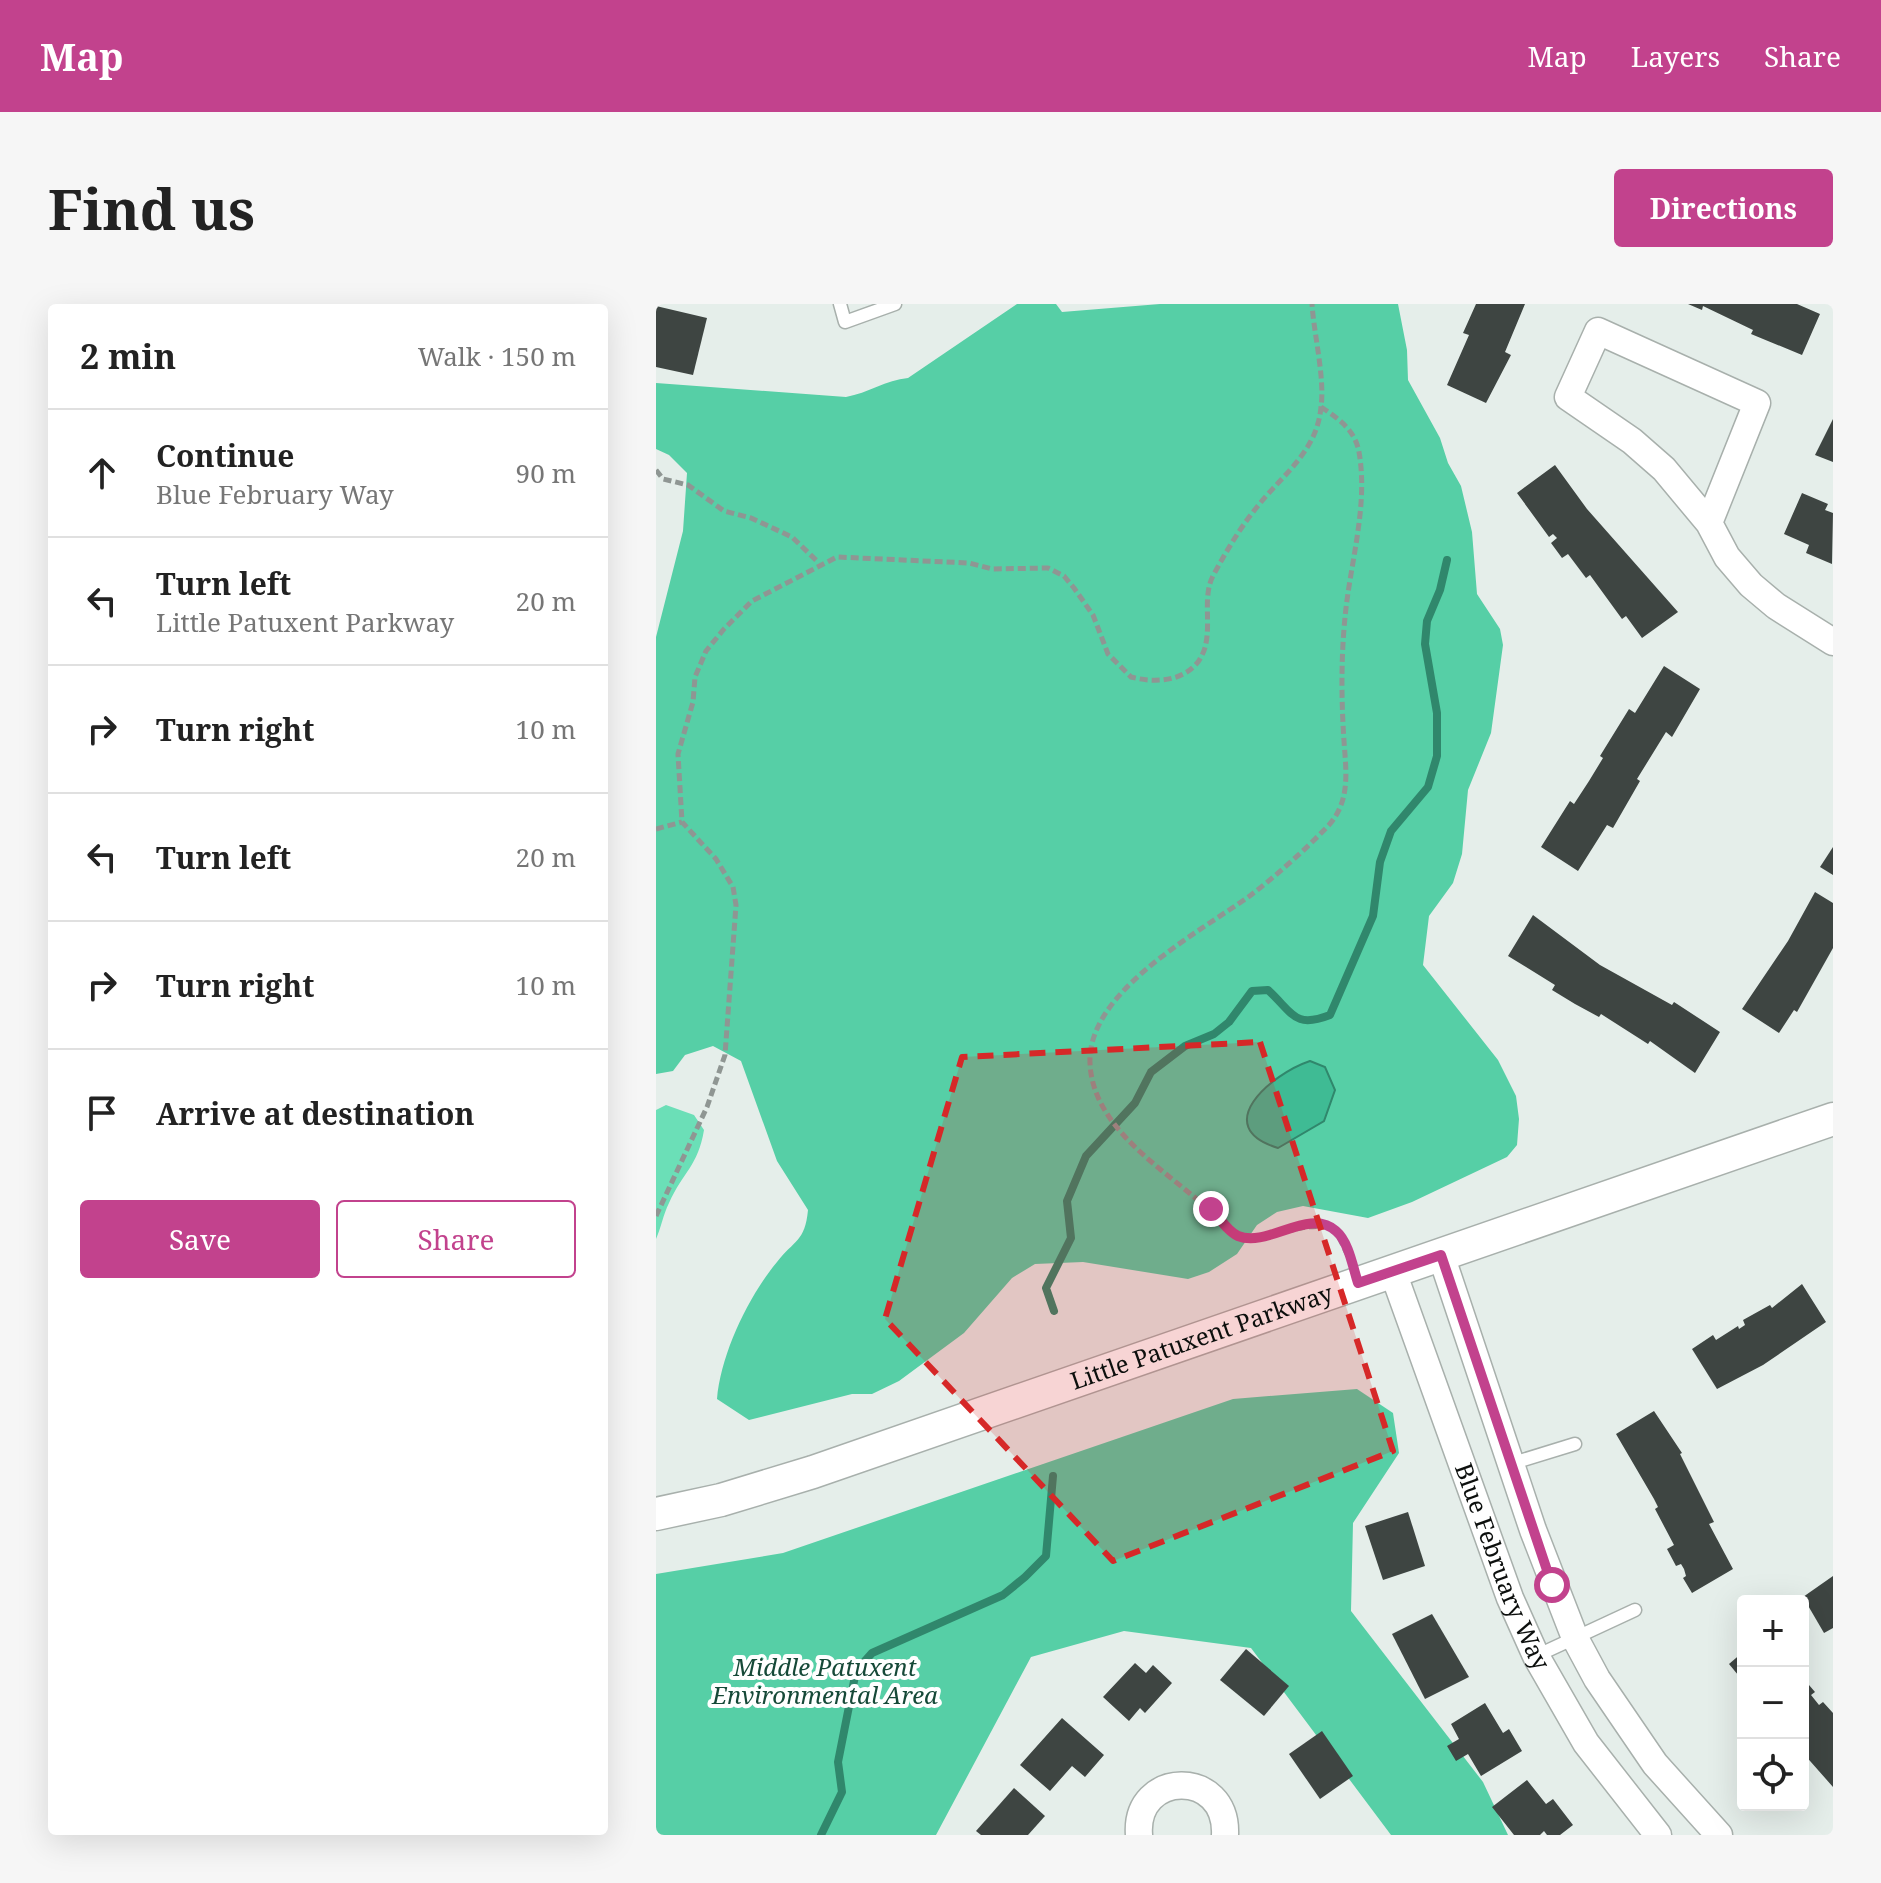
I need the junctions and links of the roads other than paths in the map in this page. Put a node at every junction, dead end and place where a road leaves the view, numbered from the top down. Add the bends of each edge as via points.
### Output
1 (840, 304) edge
2 (895, 304) edge
3 (1709, 523) junction
4 (1833, 642) edge
5 (1833, 1119) edge
6 (1441, 1255) junction
7 (1393, 1272) junction
8 (1575, 1444) dead end
9 (1510, 1464) junction
10 (656, 1514) edge
11 (1635, 1610) dead end
12 (1575, 1638) junction
13 (1536, 1656) junction
14 (1137, 1834) edge
15 (1225, 1835) edge
16 (1658, 1835) edge
17 (1719, 1835) edge

1 - 2 lane via 845,322
3 - 3 street via 1653,459 1568,397 1598,331 1757,403
3 - 4 street via 1727,557 1751,585
5 - 6 street, Little Patuxent Parkway
6 - 7 street, Little Patuxent Parkway
6 - 9 street, Blue February Way
7 - 10 street, Little Patuxent Parkway via 813,1472
7 - 13 street, Blue February Way
8 - 9 lane
9 - 12 street, Blue February Way
11 - 12 lane
12 - 13 lane
12 - 17 street, Blue February Way via 1655,1764
13 - 16 street, Blue February Way via 1586,1743
14 - 15 street via 1139,1817 1160,1790 1191,1785 1217,1802

